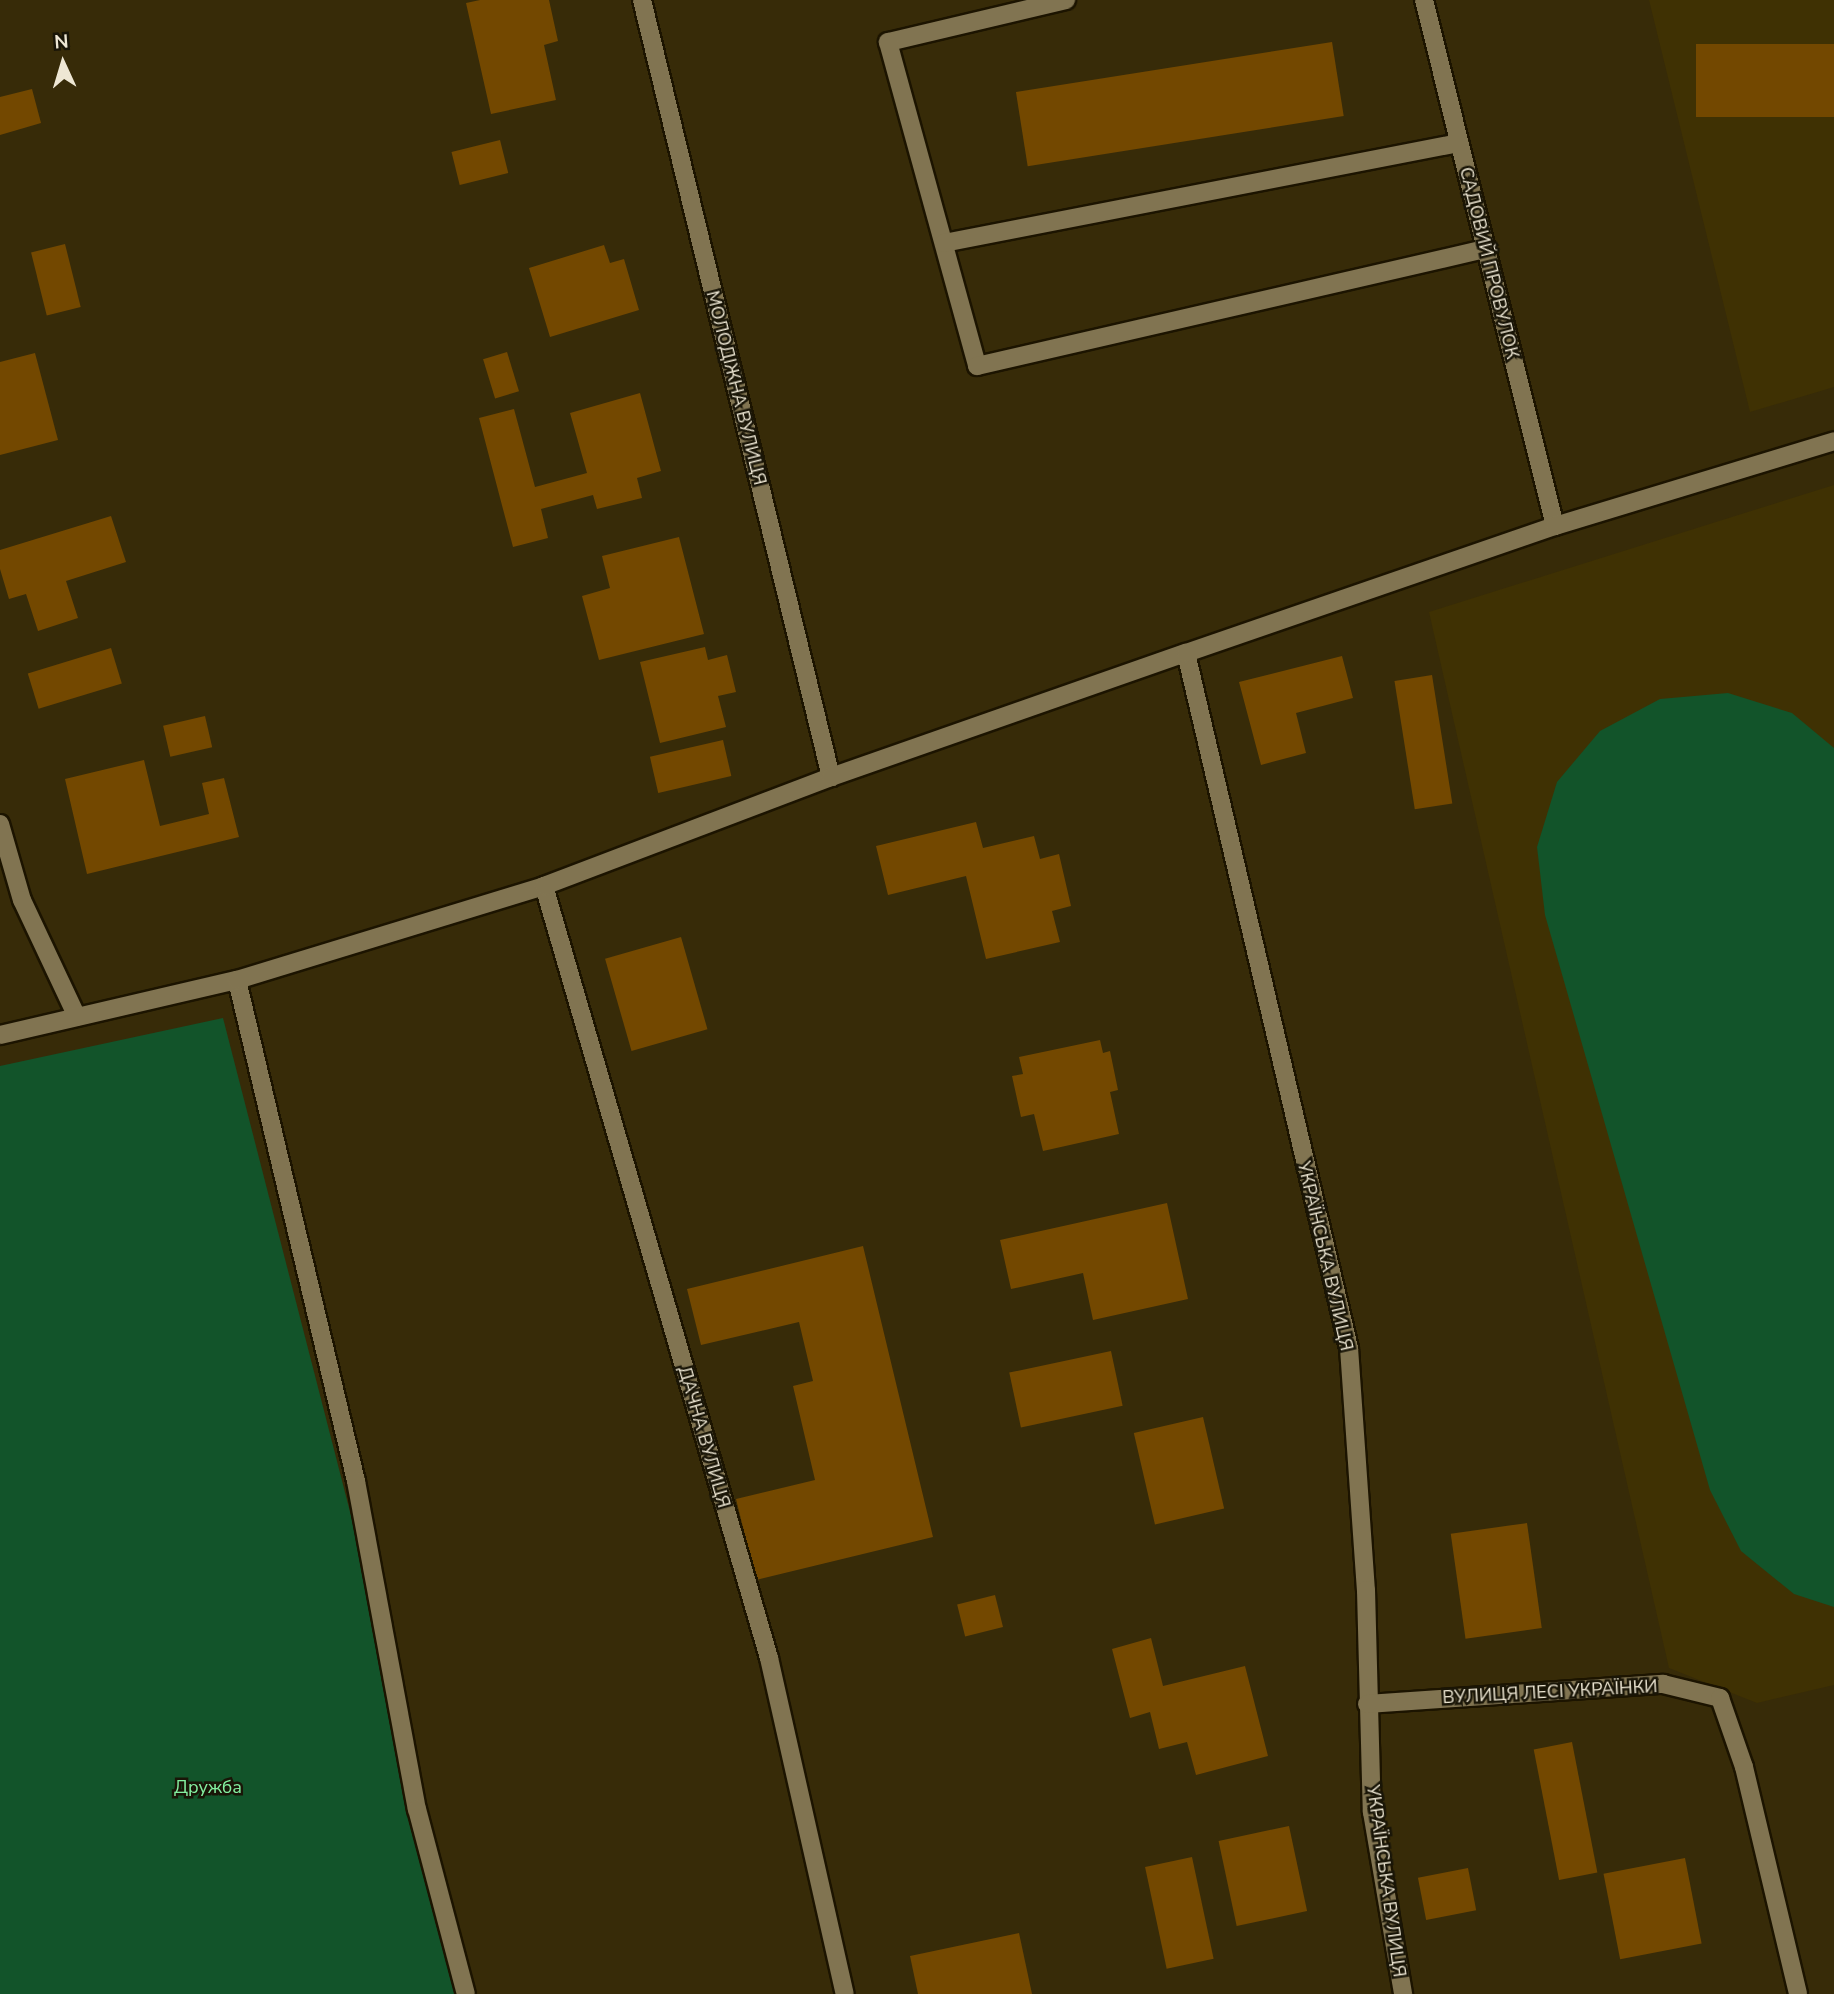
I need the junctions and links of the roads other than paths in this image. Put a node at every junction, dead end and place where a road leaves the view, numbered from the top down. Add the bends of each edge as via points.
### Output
1 (642, 0) edge
2 (1066, 0) edge
3 (1424, 0) edge
4 (1459, 143) junction
5 (944, 243) junction
6 (1485, 249) junction
7 (1834, 441) edge
8 (1555, 526) junction
9 (1186, 653) junction
10 (831, 777) junction
11 (0, 824) edge
12 (544, 886) junction
13 (237, 980) junction
14 (77, 1017) junction
15 (0, 1035) edge
16 (1367, 1704) junction
17 (466, 1994) edge
18 (845, 1994) edge
19 (1403, 1994) edge
20 (1798, 1994) edge

1 - 10 street, МОЛОДІЖНА ВУЛИЦЯ
2 - 5 street via 888,42
3 - 4 street, САДОВИЙ ПРОВУЛОК
4 - 5 street
4 - 6 street, САДОВИЙ ПРОВУЛОК
5 - 6 street via 977,366
6 - 8 street, САДОВИЙ ПРОВУЛОК
7 - 8 street
8 - 9 street
9 - 10 street
9 - 16 street, УКРАЇНСЬКА ВУЛИЦЯ via 1349,1348 1366,1590
10 - 12 street
11 - 14 street via 22,900
12 - 13 street
12 - 18 street, ДАЧНА ВУЛИЦЯ via 769,1658
13 - 14 street
13 - 17 street via 356,1481 417,1809
14 - 15 street
16 - 19 street, УКРАЇНСЬКА ВУЛИЦЯ via 1372,1812
16 - 20 street, ВУЛИЦЯ ЛЕСІ УКРАЇНКИ via 1663,1684 1720,1698 1744,1767

